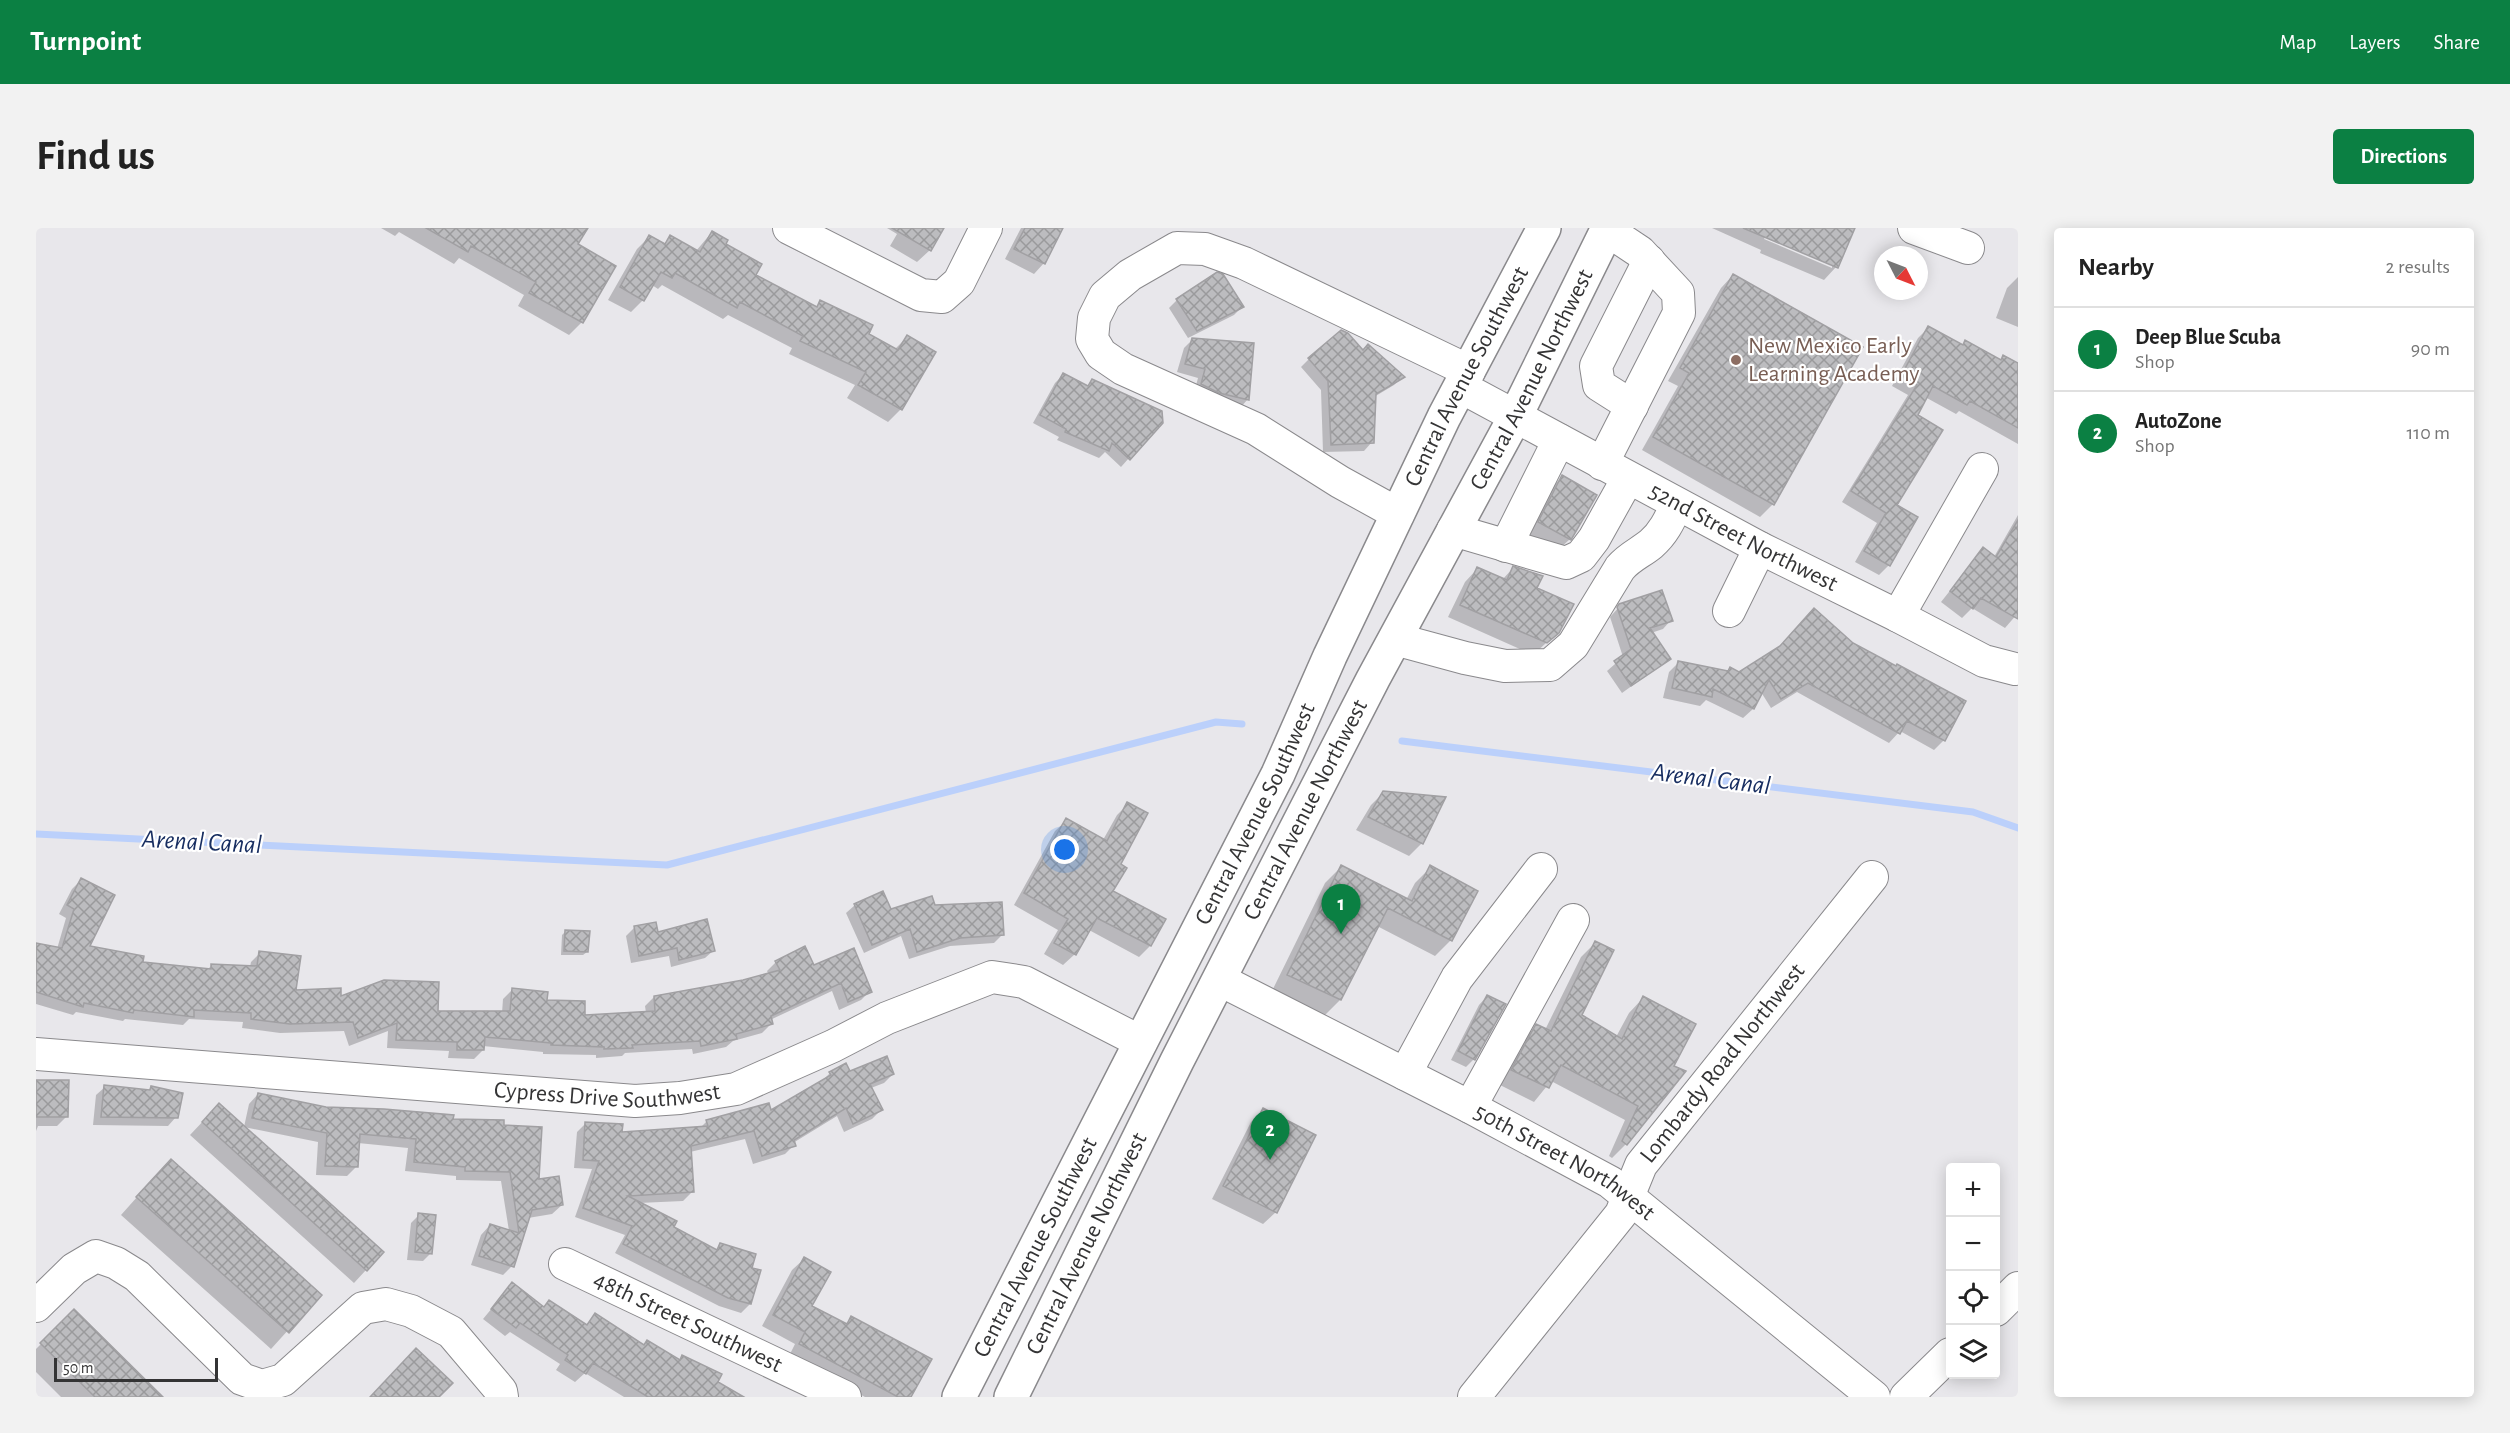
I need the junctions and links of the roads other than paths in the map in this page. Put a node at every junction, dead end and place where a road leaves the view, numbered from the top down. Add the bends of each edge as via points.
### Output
1 (789, 228) edge
2 (986, 228) edge
3 (1544, 228) edge
4 (1914, 228) edge
5 (1608, 229) edge
6 (1968, 248) dead end
7 (1649, 261) junction
8 (1465, 379) junction
9 (1632, 406) junction
10 (1515, 417) junction
11 (1558, 440) junction
12 (1982, 469) dead end
13 (1615, 471) junction
14 (1677, 504) junction
15 (1398, 514) junction
16 (1453, 530) junction
17 (1506, 546) junction
18 (1760, 548) junction
19 (1729, 611) dead end
20 (1898, 616) junction
21 (1395, 639) junction
22 (2017, 674) edge
23 (1541, 869) dead end
24 (1872, 877) dead end
25 (1573, 920) dead end
26 (1220, 980) junction
27 (1141, 1042) junction
28 (36, 1054) edge
29 (1405, 1074) junction
30 (1470, 1107) junction
31 (1629, 1197) junction
32 (565, 1264) dead end
33 (2018, 1288) edge
34 (2000, 1305) edge
35 (36, 1306) edge
36 (1946, 1358) edge
37 (502, 1397) edge
38 (845, 1397) edge
39 (959, 1397) edge
40 (1011, 1397) edge
41 (1474, 1397) edge
42 (1874, 1397) edge
43 (1906, 1397) edge

1 - 2 street via 921,295 942,297 959,282
3 - 8 main road, Central Avenue Southwest
4 - 6 street
5 - 7 street
5 - 10 main road, Central Avenue Northwest
7 - 9 street via 1678,293 1679,313
7 - 9 street via 1596,366 1599,386
8 - 10 street, 52nd Street Northwest
8 - 15 main road, Central Avenue Southwest
8 - 15 street, 52nd Street Northwest via 1244,263 1205,249 1177,248 1130,275 1105,296 1094,318 1092,339 1101,354 1123,369 1256,429
9 - 13 street
10 - 11 street, 52nd Street Northwest
10 - 16 main road, Central Avenue Northwest
11 - 13 street, 52nd Street Northwest
11 - 17 street
12 - 20 street
13 - 14 street, 52nd Street Northwest
13 - 17 street via 1594,539 1581,556 1566,563
14 - 18 street, 52nd Street Northwest
14 - 21 street via 1666,528 1650,545 1629,557 1573,645 1550,665 1505,666
15 - 27 main road, Central Avenue Southwest via 1278,774
16 - 17 street
16 - 21 main road, Central Avenue Northwest
18 - 19 street
18 - 20 street, 52nd Street Northwest
20 - 22 street, 52nd Street Northwest
21 - 26 main road, Central Avenue Northwest
23 - 29 street via 1456,978
24 - 31 street, Lombardy Road Northwest via 1641,1165
25 - 30 street
26 - 29 street, 50th Street Northwest
26 - 40 main road, Central Avenue Northwest
27 - 28 street, Cypress Drive Southwest via 1024,982 992,977 887,1018 736,1089 680,1098 635,1101
27 - 39 main road, Central Avenue Southwest
29 - 30 street, 50th Street Northwest
30 - 31 street, 50th Street Northwest via 1590,1170
31 - 41 street, Lombardy Road Northwest via 1621,1214
31 - 42 street, 50th Street Northwest
32 - 38 street, 48th Street Southwest
33 - 34 street
35 - 37 street via 75,1269 96,1256 116,1263 137,1276 242,1379 262,1386 283,1380 363,1308 386,1304 411,1311 451,1332
36 - 43 street

